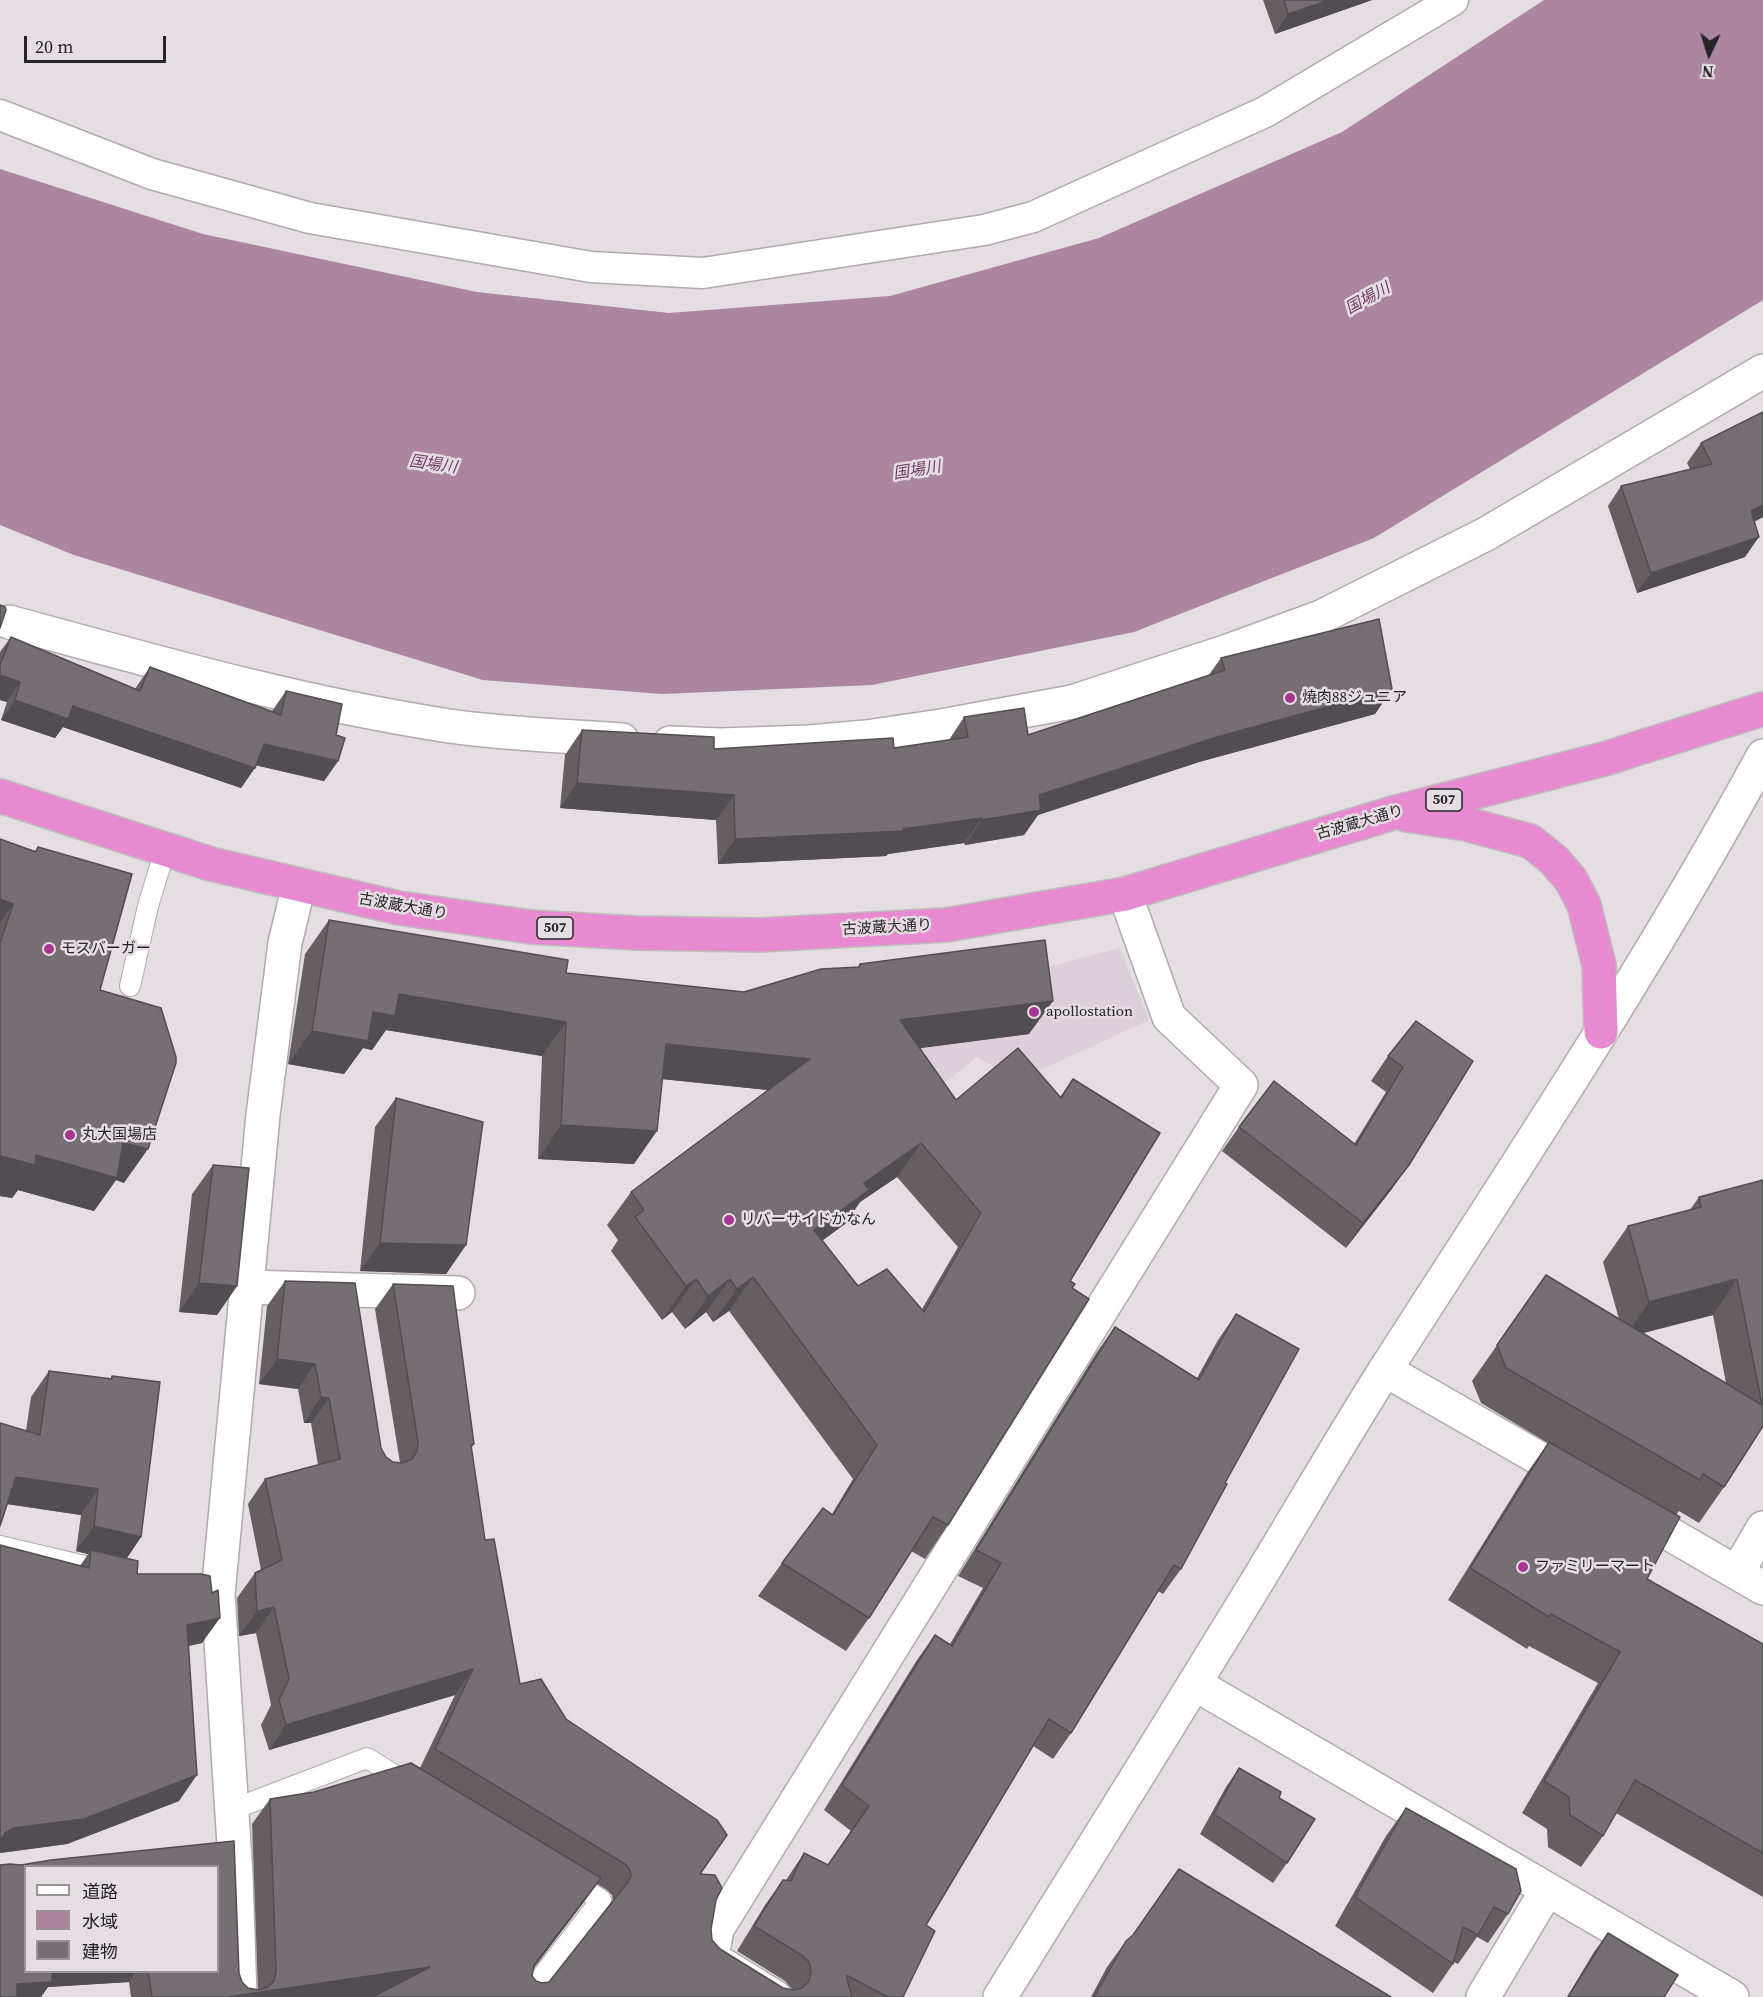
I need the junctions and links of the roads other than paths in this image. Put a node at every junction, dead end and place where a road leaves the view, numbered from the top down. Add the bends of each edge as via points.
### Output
1 (1453, 0) edge
2 (0, 115) edge
3 (1763, 371) edge
4 (9, 622) dead end
5 (1763, 709) edge
6 (1763, 756) edge
7 (0, 796) edge
8 (1393, 813) junction
9 (165, 850) junction
10 (298, 885) junction
11 (1125, 894) junction
12 (130, 986) dead end
13 (1601, 1032) junction
14 (247, 1287) junction
15 (353, 1290) junction
16 (458, 1293) dead end
17 (359, 1324) edge
18 (1385, 1370) junction
19 (1763, 1528) edge
20 (0, 1546) edge
21 (129, 1576) edge
22 (1750, 1580) edge
23 (1195, 1684) junction
24 (428, 1795) edge
25 (231, 1810) junction
26 (234, 1846) junction
27 (200, 1850) edge
28 (550, 1869) edge
29 (1547, 1890) junction
30 (240, 1997) edge
31 (526, 1997) edge
32 (775, 1997) edge
33 (1000, 1997) edge
34 (1483, 1997) edge
35 (1731, 1997) edge

1 - 2 street via 1265,112 1033,217 984,230 703,273 591,267 310,218 152,174
3 - 4 street via 1486,534 1321,617 1072,702 866,737 720,745 451,726 219,680
5 - 8 highway, 古波蔵大通り / 507 via 1604,759
6 - 13 street
7 - 9 highway, 古波蔵大通り / 507
8 - 11 highway, 古波蔵大通り / 507
8 - 13 highway via 1466,824 1530,841 1554,860 1571,880 1584,905 1599,965
9 - 10 highway, 古波蔵大通り / 507
9 - 12 lane
10 - 11 highway, 古波蔵大通り / 507 via 399,908 531,927 759,935 946,925
10 - 14 street via 285,943 263,1115
11 - 32 street via 1170,1017 1241,1085 717,1929 712,1958
13 - 18 street
14 - 15 street
14 - 25 street via 207,1592
15 - 16 street
15 - 17 street
18 - 22 street
18 - 23 street
19 - 22 street
20 - 21 lane
23 - 29 street
23 - 33 street
24 - 25 lane via 367,1758
25 - 26 street
26 - 27 street
26 - 30 street
28 - 31 lane via 601,1900
29 - 34 street
29 - 35 street

